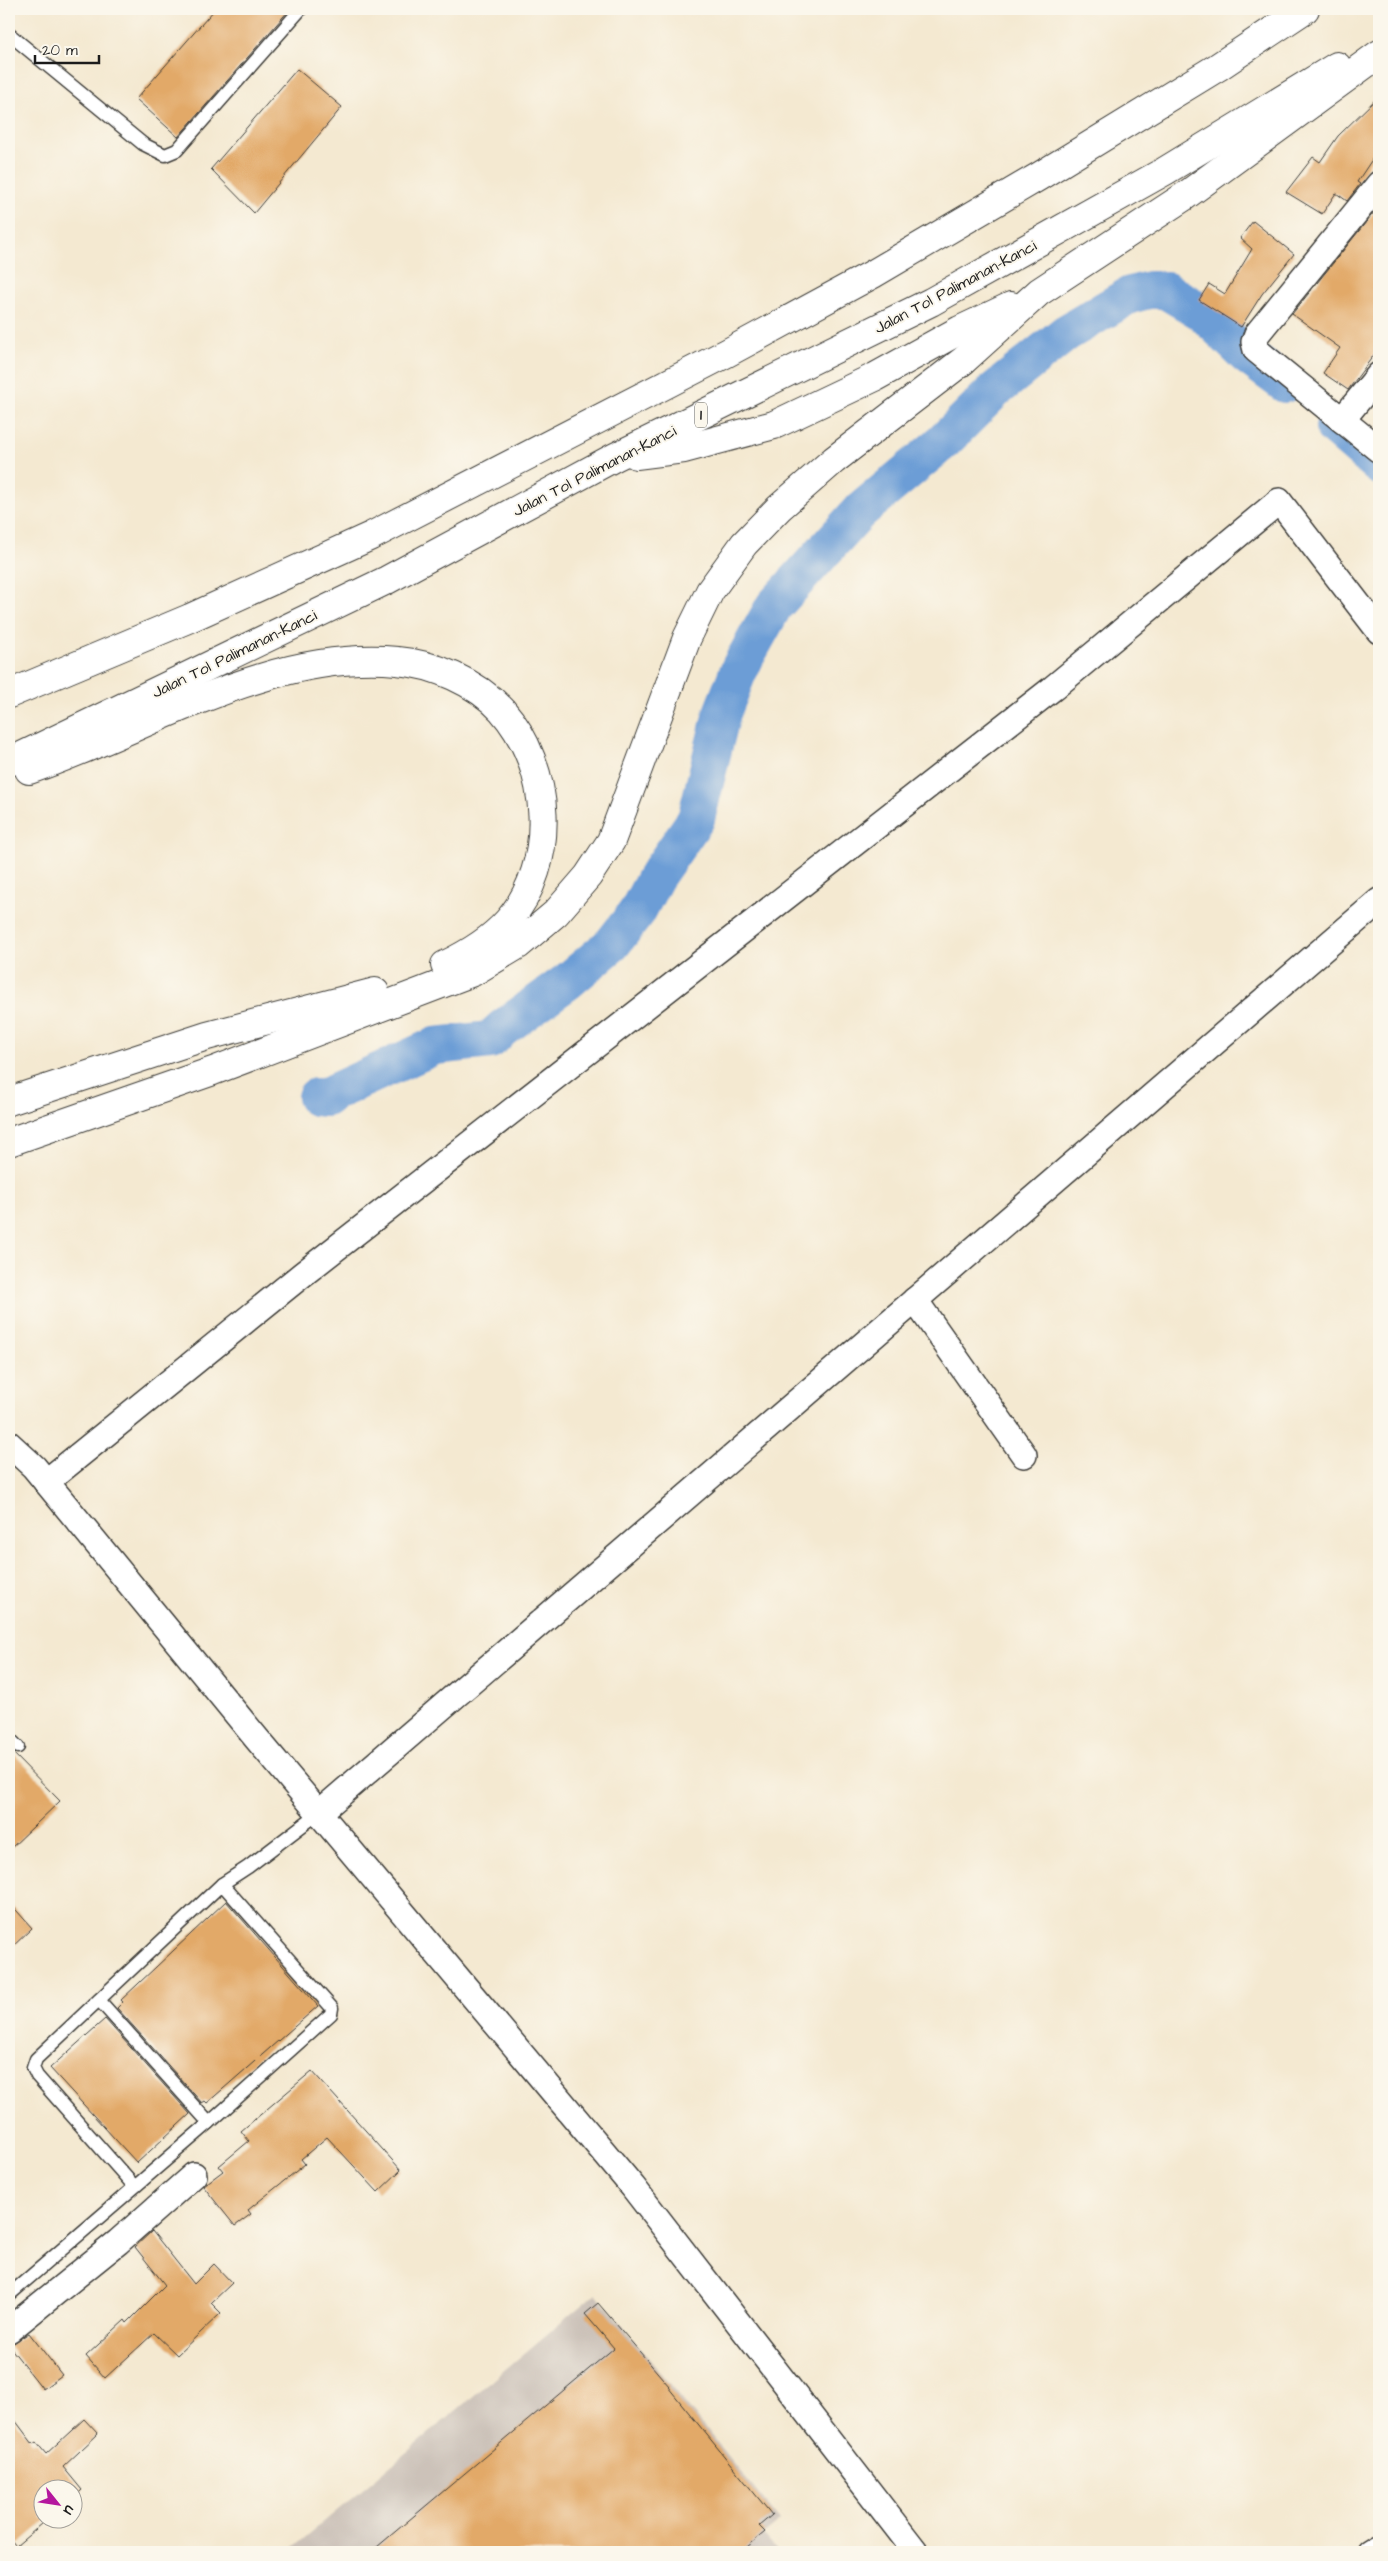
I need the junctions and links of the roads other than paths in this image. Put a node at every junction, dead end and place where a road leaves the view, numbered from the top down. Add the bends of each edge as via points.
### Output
1 (301, 9) edge
2 (1305, 9) edge
3 (9, 34) edge
4 (1379, 41) edge
5 (1379, 54) edge
6 (1379, 184) edge
7 (1039, 292) junction
8 (1379, 375) edge
9 (1342, 420) junction
10 (1379, 450) edge
11 (615, 457) junction
12 (1379, 631) edge
13 (9, 694) edge
14 (9, 762) edge
15 (9, 777) edge
16 (1379, 900) edge
17 (9, 1101) edge
18 (9, 1142) edge
19 (915, 1300) junction
20 (9, 1444) edge
21 (1024, 1455) dead end
22 (46, 1482) junction
23 (9, 1738) edge
24 (18, 1747) dead end
25 (320, 1812) junction
26 (222, 1884) junction
27 (99, 2000) junction
28 (209, 2123) junction
29 (194, 2175) dead end
30 (134, 2186) junction
31 (9, 2295) edge
32 (9, 2330) edge
33 (1379, 2547) edge
34 (916, 2552) edge
35 (1371, 2552) edge

1 - 3 lane via 177,150 165,155 143,144
2 - 13 highway via 1038,177 873,274 726,353 371,536 190,618
4 - 11 highway, Jalan Tol Palimanan–Kanci / 1 via 1165,171 930,302
5 - 7 highway via 1186,196
6 - 9 street via 1257,334 1254,342 1256,350
7 - 11 highway via 774,425 684,449
7 - 18 highway via 964,360 834,460 744,544 710,591 687,638 611,841 588,876 556,913 518,945 464,976 213,1071
8 - 9 street
9 - 10 street
11 - 14 highway, Jalan Tol Palimanan–Kanci / 1 via 387,580
12 - 22 street via 1279,501 1052,688 311,1268
15 - 17 highway via 269,675 340,660 395,660 418,663 449,674 480,692 502,710 520,735 530,760 540,788 543,818 541,854 526,893 508,921 473,951 424,976 340,1002 207,1036
16 - 19 street
19 - 21 street
19 - 25 street
20 - 22 street
22 - 25 street
23 - 24 lane
25 - 26 lane
25 - 34 street via 633,2187
26 - 27 lane
26 - 28 lane via 332,2008 327,2020
27 - 28 lane
27 - 30 lane via 44,2050 33,2068
28 - 30 lane
29 - 32 street via 118,2242
30 - 31 lane
33 - 35 street

